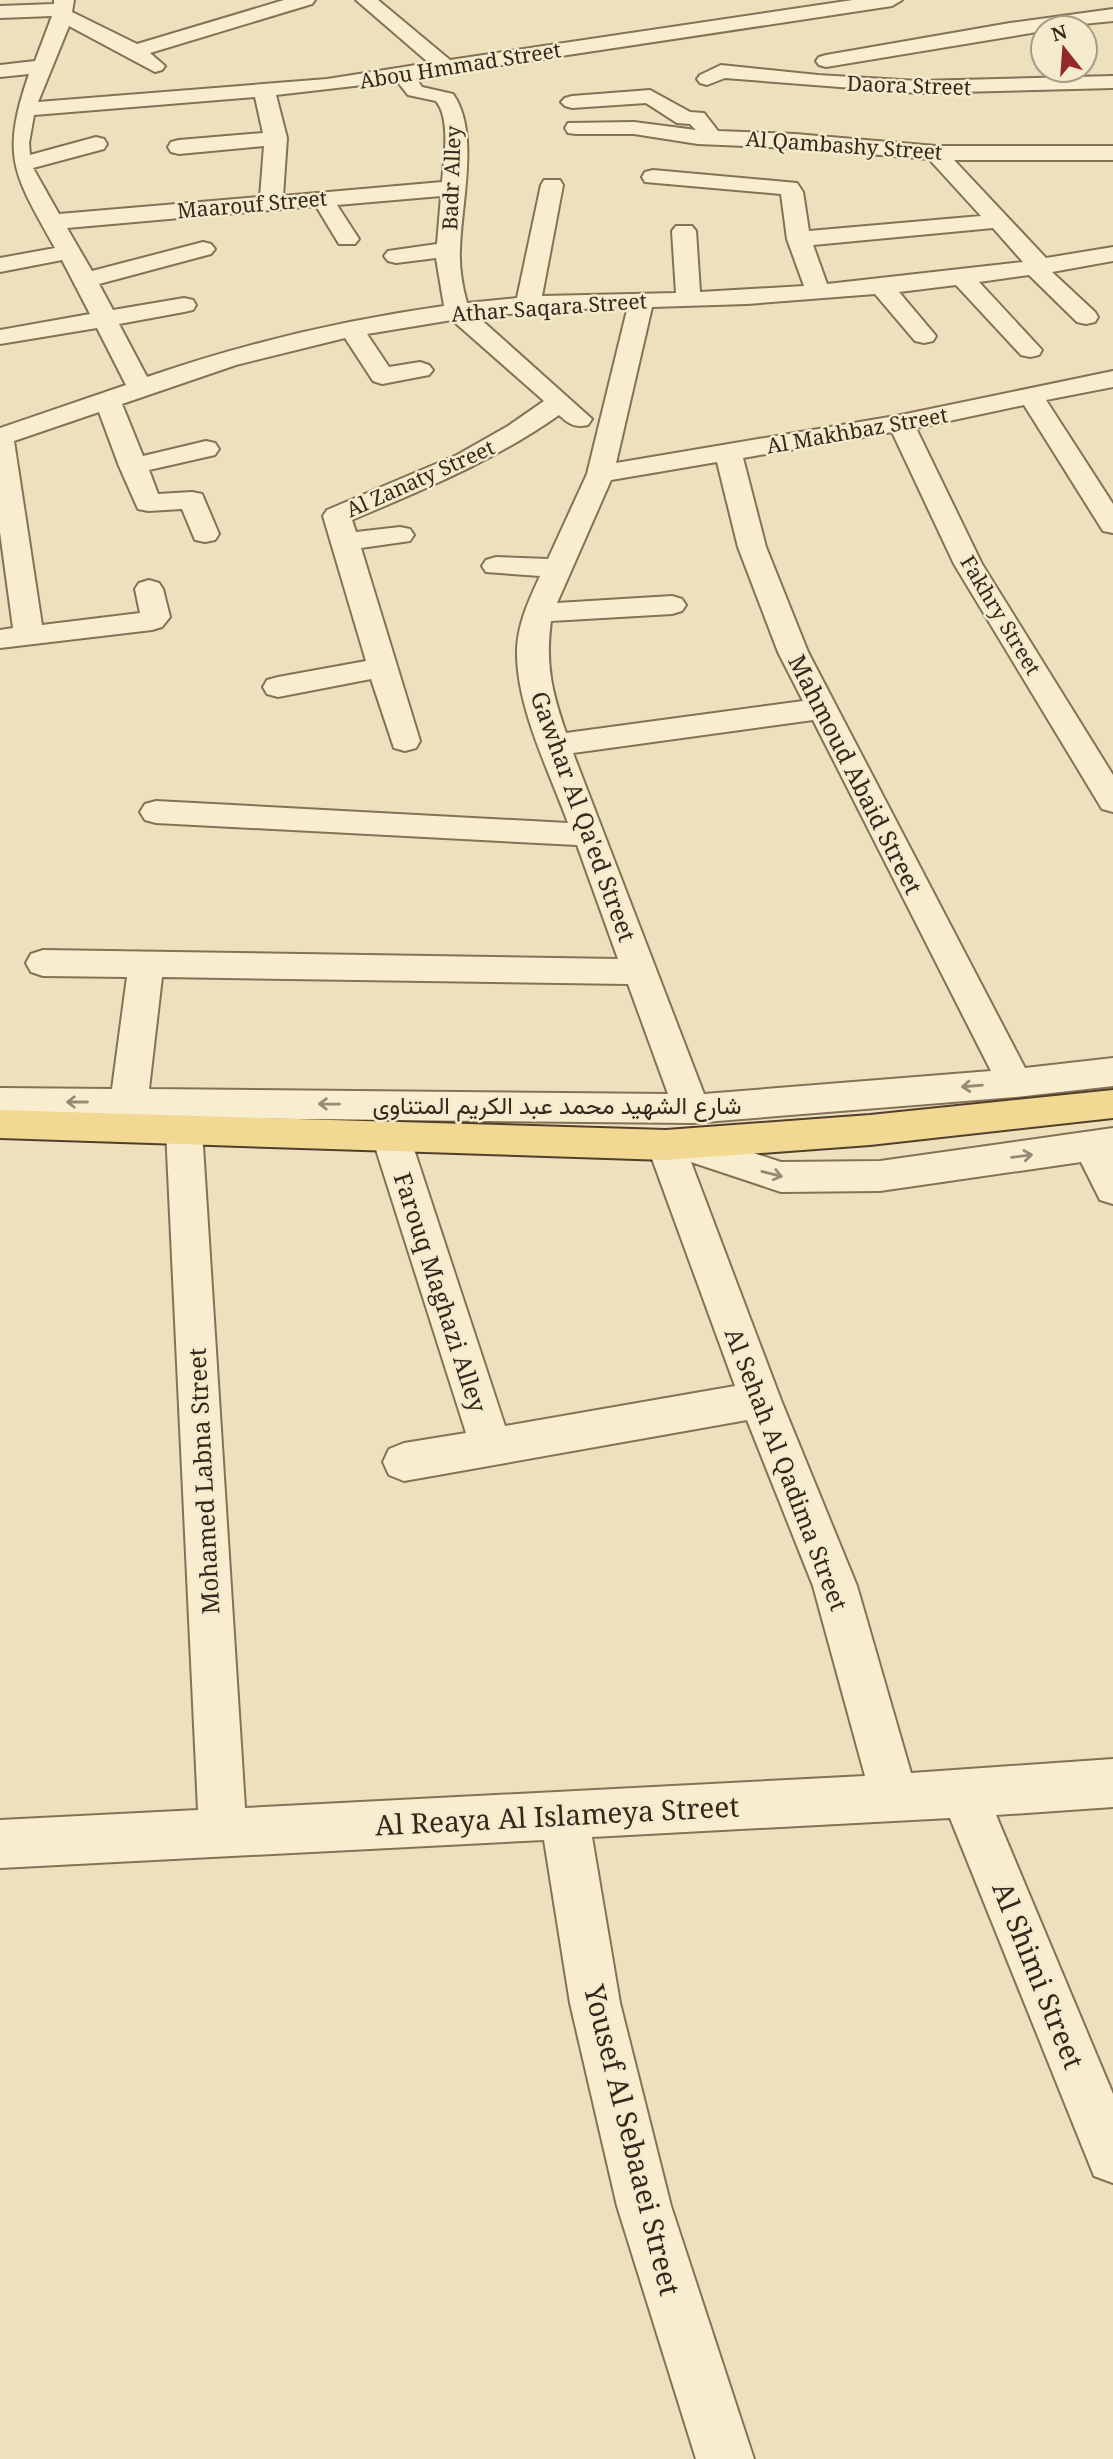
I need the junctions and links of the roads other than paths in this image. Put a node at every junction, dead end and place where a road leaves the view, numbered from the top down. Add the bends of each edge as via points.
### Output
1 (304, 0) edge
2 (366, 0) edge
3 (892, 0) edge
4 (64, 8) edge
5 (0, 12) edge
6 (661, 12) dead end
7 (1113, 15) edge
8 (894, 32) dead end
9 (677, 33) junction
10 (415, 42) junction
11 (390, 46) dead end
12 (914, 47) junction
13 (135, 51) junction
14 (340, 58) dead end
15 (826, 61) dead end
16 (41, 67) junction
17 (446, 67) junction
18 (0, 71) edge
19 (403, 75) junction
20 (707, 79) dead end
21 (1113, 82) edge
22 (345, 83) junction
23 (264, 91) junction
24 (193, 96) junction
25 (597, 100) junction
26 (572, 102) dead end
27 (16, 117) edge
28 (576, 128) dead end
29 (634, 128) junction
30 (1086, 132) dead end
31 (1016, 134) dead end
32 (715, 137) junction
33 (276, 138) junction
34 (96, 144) dead end
35 (179, 147) dead end
36 (936, 153) junction
37 (1106, 153) edge
38 (1026, 154) junction
39 (20, 165) junction
40 (377, 166) dead end
41 (653, 177) dead end
42 (552, 185) dead end
43 (452, 188) junction
44 (383, 193) junction
45 (322, 198) junction
46 (271, 202) junction
47 (997, 221) junction
48 (52, 222) junction
49 (684, 231) dead end
50 (347, 239) dead end
51 (799, 239) junction
52 (202, 249) dead end
53 (447, 249) junction
54 (69, 252) junction
55 (1113, 254) edge
56 (396, 256) dead end
57 (0, 265) edge
58 (1039, 268) junction
59 (963, 279) junction
60 (85, 280) junction
61 (883, 288) junction
62 (818, 293) junction
63 (642, 299) junction
64 (689, 300) junction
65 (528, 303) junction
66 (184, 305) dead end
67 (457, 311) junction
68 (1086, 317) dead end
69 (106, 321) junction
70 (352, 330) junction
71 (924, 335) dead end
72 (0, 337) edge
73 (1030, 349) dead end
74 (421, 370) dead end
75 (1113, 379) edge
76 (140, 388) junction
77 (1032, 398) junction
78 (108, 401) junction
79 (560, 402) junction
80 (901, 423) junction
81 (0, 437) edge
82 (606, 442) junction
83 (206, 449) dead end
84 (728, 452) junction
85 (132, 466) junction
86 (600, 474) junction
87 (1113, 525) edge
88 (205, 534) dead end
89 (400, 535) dead end
90 (343, 542) junction
91 (496, 566) dead end
92 (557, 568) junction
93 (149, 589) dead end
94 (672, 605) dead end
95 (538, 612) junction
96 (14, 638) edge
97 (382, 667) junction
98 (278, 687) dead end
99 (820, 709) junction
100 (405, 741) dead end
101 (555, 745) junction
102 (1113, 801) edge
103 (156, 812) dead end
104 (590, 835) junction
105 (43, 963) dead end
106 (146, 964) junction
107 (641, 972) junction
108 (1113, 1072) edge
109 (1015, 1083) junction
110 (0, 1102) edge
111 (129, 1102) junction
112 (1113, 1104) edge
113 (692, 1109) junction
114 (0, 1124) edge
115 (184, 1130) junction
116 (391, 1137) junction
117 (1102, 1144) edge
118 (675, 1145) junction
119 (1113, 1189) edge
120 (760, 1399) junction
121 (491, 1447) junction
122 (404, 1462) dead end
123 (1113, 1783) edge
124 (964, 1794) junction
125 (895, 1798) junction
126 (564, 1815) junction
127 (223, 1833) junction
128 (0, 1844) edge
129 (1113, 2154) edge
130 (725, 2459) edge

1 - 13 street
2 - 10 street
3 - 9 street, Abou Hmmad Street via 726,17
4 - 5 street
4 - 13 street
4 - 16 street
6 - 9 street
7 - 12 street
8 - 12 street
9 - 17 street, Abou Hmmad Street
10 - 11 street
10 - 17 street
12 - 15 street
13 - 24 street
14 - 22 street
16 - 18 street
16 - 27 street
17 - 19 street, Abou Hmmad Street
19 - 22 street, Abou Hmmad Street
19 - 43 street, Badr Alley via 420,94 449,101 456,125
20 - 21 street, Daora Street via 724,71 918,87
22 - 23 street, Abou Hmmad Street
23 - 24 street, Abou Hmmad Street
23 - 33 street
24 - 27 street, Abou Hmmad Street
25 - 26 street
25 - 29 street
25 - 32 street via 650,96 685,118 696,118
27 - 39 street
28 - 29 street, Al Qambashy Street
29 - 32 street, Al Qambashy Street
30 - 37 street
31 - 38 street
32 - 36 street, Al Qambashy Street via 798,132
33 - 35 street
33 - 46 street via 277,172
34 - 39 street
36 - 38 street, Al Qambashy Street
36 - 47 street
37 - 38 street, Al Qambashy Street
39 - 48 street via 23,192
40 - 44 street
41 - 51 street via 789,188
42 - 65 street
43 - 44 street, Maarouf Street
43 - 53 street, Badr Alley
44 - 45 street, Maarouf Street
45 - 46 street, Maarouf Street
45 - 50 street
46 - 48 street, Maarouf Street
47 - 51 street
47 - 58 street
48 - 54 street
49 - 64 street
51 - 62 street
52 - 60 street
53 - 56 street
53 - 67 street, Badr Alley
54 - 57 street
54 - 60 street
55 - 58 street, Athar Saqara Street
58 - 59 street, Athar Saqara Street
58 - 68 street
59 - 61 street, Athar Saqara Street
59 - 73 street
60 - 69 street
61 - 62 street, Athar Saqara Street
61 - 71 street
62 - 64 street, Athar Saqara Street
63 - 64 street, Athar Saqara Street
63 - 65 street, Athar Saqara Street
63 - 82 street, Gawhar Al Qa'ed Street
65 - 67 street, Athar Saqara Street
66 - 69 street
67 - 70 street, Athar Saqara Street
67 - 79 street
69 - 72 street
69 - 76 street
70 - 74 street via 382,376
70 - 76 street, Athar Saqara Street via 226,360
75 - 77 street, Al Makhbaz Street
76 - 78 street, Athar Saqara Street
77 - 80 street, Al Makhbaz Street
77 - 87 street
78 - 81 street, Athar Saqara Street
78 - 85 street
79 - 82 street
79 - 90 street, Al Zanaty Street via 466,461 342,513 336,519
80 - 84 street, Al Makhbaz Street
80 - 102 street, Fakhry Street via 968,564
81 - 96 street
82 - 86 street, Gawhar Al Qa'ed Street
83 - 85 street
84 - 86 street, Al Makhbaz Street
84 - 99 street, Mahmoud Abaid Street via 770,598
85 - 88 street via 148,503 192,500
86 - 92 street, Gawhar Al Qa'ed Street
89 - 90 street
90 - 97 street, Al Zanaty Street
91 - 92 street
92 - 95 street, Gawhar Al Qa'ed Street
93 - 96 street via 152,621
94 - 95 street
95 - 101 street, Gawhar Al Qa'ed Street via 532,652 536,684
97 - 98 street
97 - 100 street, Al Zanaty Street
99 - 101 street
99 - 109 street, Mahmoud Abaid Street
101 - 104 street, Gawhar Al Qa'ed Street
103 - 104 street
104 - 107 street, Gawhar Al Qa'ed Street
105 - 106 street
106 - 107 street
106 - 111 street
107 - 113 street, Gawhar Al Qa'ed Street
108 - 109 street, شارع الشهيد محمد عبد الكريم المتناوى
109 -> 113 street, شارع الشهيد محمد عبد الكريم المتناوى
111 -> 110 street, شارع الشهيد محمد عبد الكريم المتناوى
113 -> 111 street, شارع الشهيد محمد عبد الكريم المتناوى
112 - 118 main road via 917,1126
114 - 115 main road
115 - 116 main road
115 - 127 street, Mohamed Labna Street
116 - 118 main road
116 - 121 street, Farouq Maghazi Alley
118 -> 117 street, شارع الشهيد محمد عبد الكريم المتناوى via 781,1177 818,1177 880,1176
117 - 119 street
118 - 120 street, Al Sehah Al Qadima Street
120 - 121 street, Farouq Maghazi Alley
120 - 125 street, Al Sehah Al Qadima Street via 835,1586
121 - 122 street, Farouq Maghazi Alley
123 - 124 street, Al Reaya Al Islameya Street
124 - 125 street, Al Reaya Al Islameya Street
124 - 129 street, Al Shimi Street
125 - 126 street, Al Reaya Al Islameya Street
126 - 127 street, Al Reaya Al Islameya Street
126 - 130 street, Yousef Al Sebaaei Street via 594,2003 644,2206
127 - 128 street, Al Reaya Al Islameya Street

